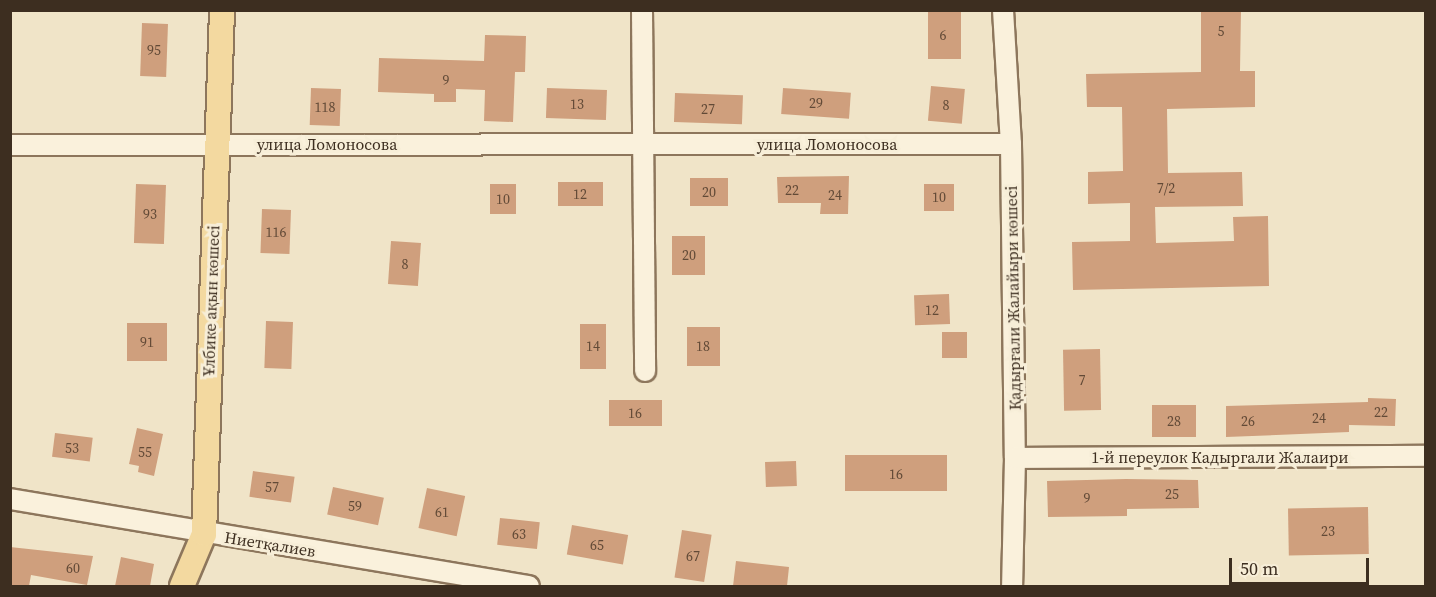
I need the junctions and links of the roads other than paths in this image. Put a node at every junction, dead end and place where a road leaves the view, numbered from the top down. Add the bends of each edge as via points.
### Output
1 (222, 10) edge
2 (642, 10) edge
3 (1003, 10) edge
4 (216, 144) junction
5 (642, 144) junction
6 (1011, 144) junction
7 (10, 145) edge
8 (645, 371) dead end
9 (1425, 456) edge
10 (1015, 458) junction
11 (10, 499) edge
12 (204, 534) junction
13 (450, 580) edge
14 (182, 586) edge
15 (529, 586) edge
16 (1012, 586) edge

1 - 4 main road, Ұлбике ақын көшесі
2 - 5 street
3 - 6 street, Қадырғали Жалайыри көшесі
4 - 5 street, улица Ломоносова
4 - 7 street, улица Ломоносова
4 - 12 main road, Ұлбике ақын көшесі
5 - 6 street, улица Ломоносова
5 - 8 street
6 - 10 street, Қадырғали Жалайыри көшесі
9 - 10 street, 1-й переулок Кадыргали Жалаири
10 - 16 street, Қадырғали Жалайыри көшесі
11 - 12 street, Ниетқалиев
12 - 13 street, Ниетқалиев
12 - 14 main road, Ұлбике ақын көшесі
13 - 15 street, Ниетқалиев

